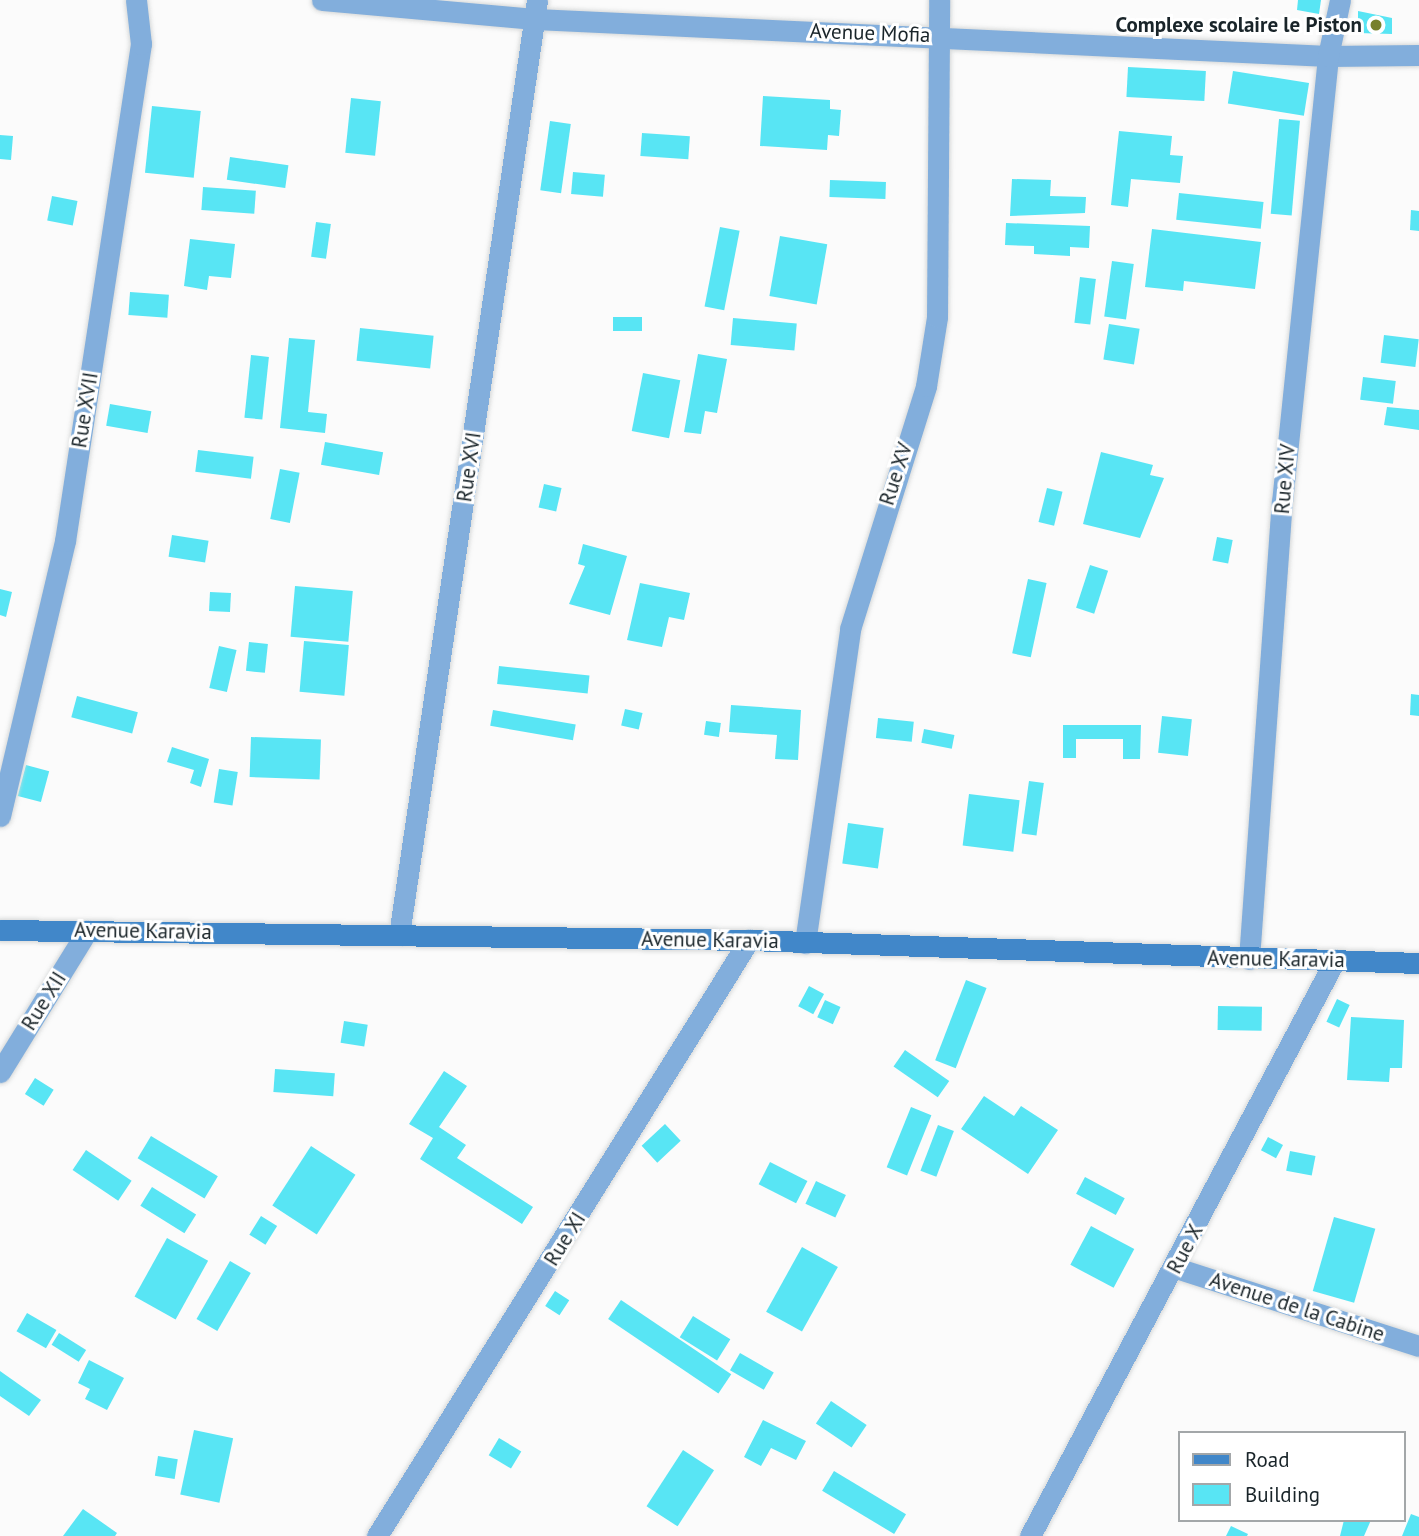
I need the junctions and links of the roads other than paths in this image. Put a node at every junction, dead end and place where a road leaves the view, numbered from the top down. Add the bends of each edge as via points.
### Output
1 (136, 0) edge
2 (322, 0) edge
3 (939, 0) edge
4 (1340, 0) edge
5 (536, 9) edge
6 (937, 36) junction
7 (1419, 55) edge
8 (1328, 56) junction
9 (0, 816) edge
10 (0, 930) edge
11 (87, 931) junction
12 (400, 934) junction
13 (749, 940) junction
14 (805, 943) junction
15 (1249, 959) junction
16 (1335, 960) junction
17 (1419, 963) edge
18 (0, 1072) edge
19 (1176, 1268) junction
20 (1419, 1346) edge
21 (377, 1536) edge
22 (1030, 1536) edge

1 - 9 street, Rue XVII via 141,44 65,541
2 - 5 street, Avenue Mofia
3 - 6 street, Rue XV
4 - 8 street, Rue XIV
5 - 6 street, Avenue Mofia
5 - 12 street, Rue XVI
6 - 8 street, Avenue Mofia
6 - 14 street, Rue XV via 937,317 926,386 850,629
7 - 8 street, Avenue Mofia
8 - 15 street, Rue XIV via 1282,502
10 - 11 street, Avenue Karavia
11 - 12 street, Avenue Karavia
11 - 18 street, Rue XII
12 - 13 street, Avenue Karavia
13 - 14 street, Avenue Karavia
13 - 21 street, Rue XI
14 - 15 street, Avenue Karavia
15 - 16 street, Avenue Karavia
16 - 17 street, Avenue Karavia
16 - 19 street, Rue X
19 - 20 street, Avenue de la Cabine
19 - 22 street, Rue X

